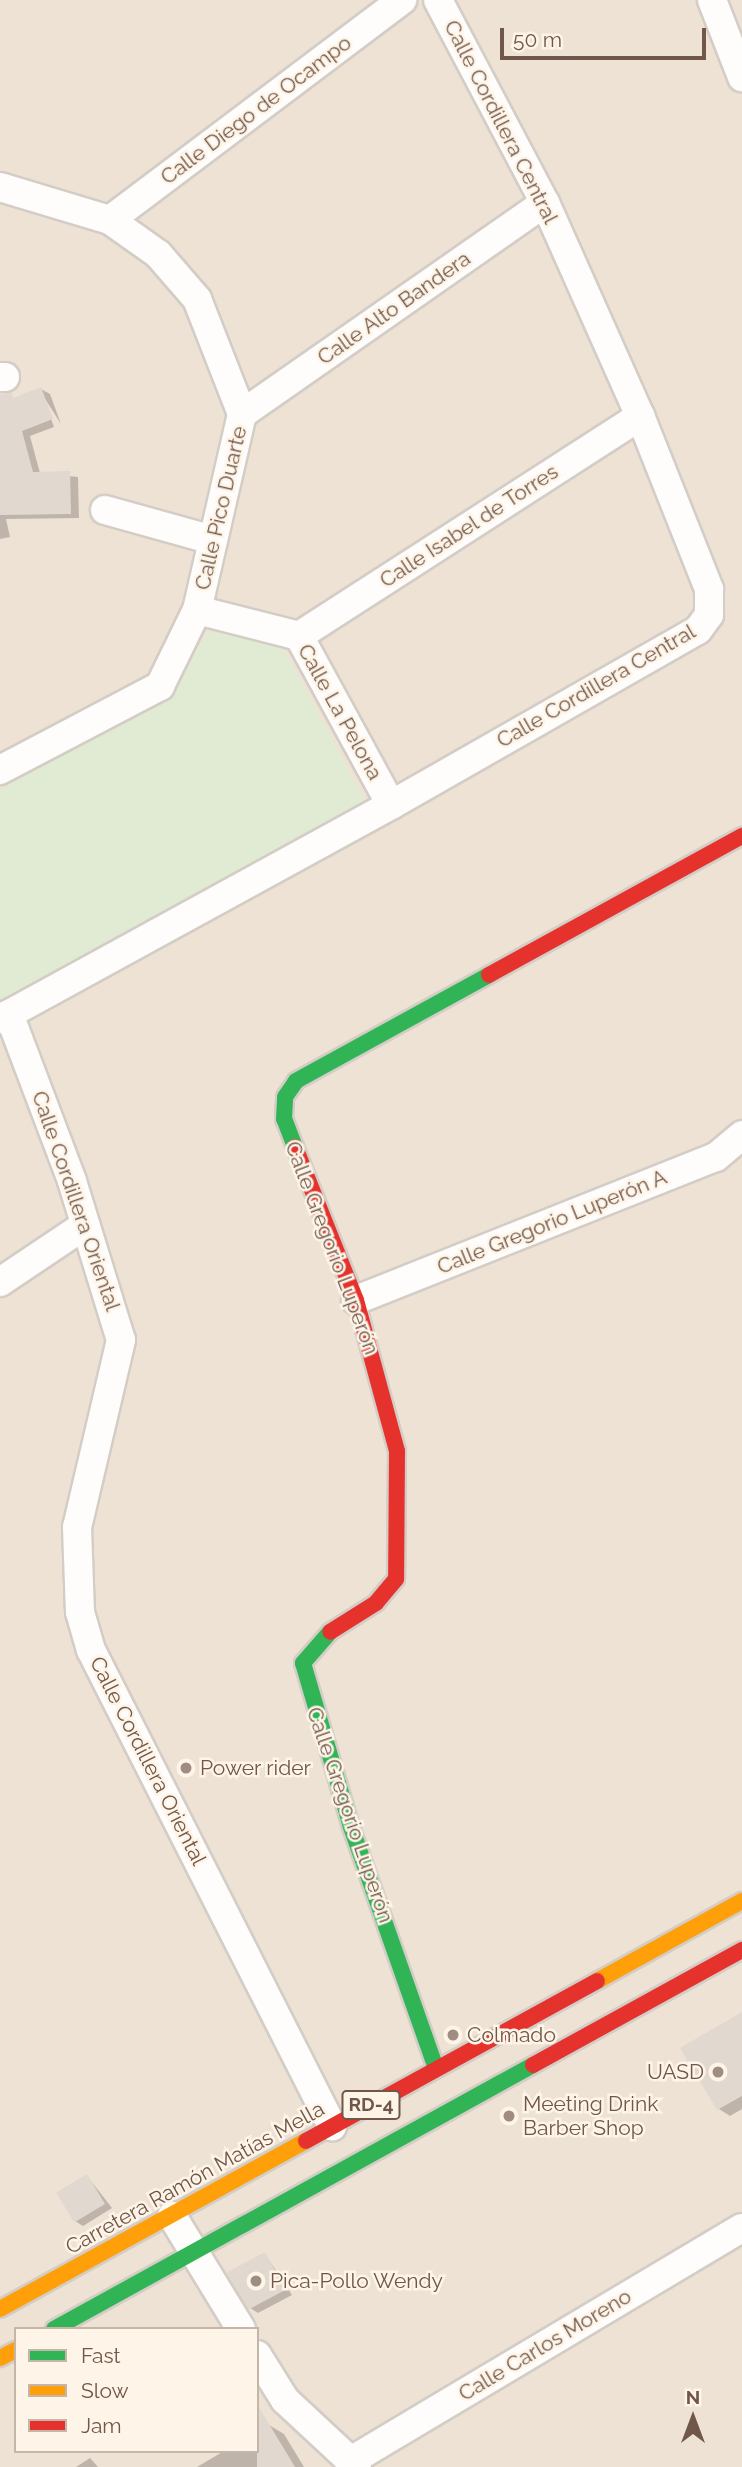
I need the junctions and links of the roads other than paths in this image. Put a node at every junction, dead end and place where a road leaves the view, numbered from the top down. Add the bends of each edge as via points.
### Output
1 (402, 0) edge
2 (438, 0) edge
3 (712, 0) edge
4 (742, 77) edge
5 (0, 186) edge
6 (545, 203) junction
7 (110, 220) junction
8 (242, 414) junction
9 (640, 416) junction
10 (104, 510) dead end
11 (213, 540) junction
12 (198, 610) junction
13 (299, 636) junction
14 (0, 770) edge
15 (391, 805) junction
16 (742, 836) edge
17 (4, 1017) edge
18 (742, 1136) edge
19 (85, 1225) junction
20 (0, 1282) edge
21 (356, 1300) junction
22 (742, 1901) edge
23 (742, 1950) edge
24 (436, 2068) junction
25 (332, 2126) junction
26 (172, 2216) junction
27 (742, 2228) edge
28 (194, 2252) junction
29 (0, 2309) edge
30 (58, 2327) edge
31 (240, 2327) edge
32 (259, 2358) edge
33 (353, 2465) edge

1 - 7 street, Calle Diego de Ocampo
2 - 6 street, Calle Cordillera Central
3 - 4 street
5 - 7 street, Calle Pico Duarte
6 - 8 street, Calle Alto Bandera
6 - 9 street, Calle Cordillera Central
7 - 8 street, Calle Pico Duarte via 158,254 198,299
8 - 11 street, Calle Pico Duarte
9 - 13 street, Calle Isabel de Torres
9 - 15 street, Calle Cordillera Central via 709,589 709,615 698,630
10 - 11 street
11 - 12 street, Calle Pico Duarte
12 - 13 street, Calle La Pelona
12 - 14 street, Calle Pico Duarte via 160,686
13 - 15 street, Calle La Pelona
15 - 17 street, Calle Cordillera Central
16 - 21 main road, Calle Gregorio Luperón via 289,1088 287,1129
17 - 19 street, Calle Cordillera Oriental
18 - 21 street, Calle Gregorio Luperón A via 716,1157
19 - 20 street
19 - 25 street, Calle Cordillera Oriental via 121,1340 78,1527 80,1612 114,1699
21 - 24 main road, Calle Gregorio Luperón via 397,1451 397,1579 376,1603 344,1619 303,1663 351,1827
22 - 24 main road, Carretera Ramón Matías Mella / RD-4
23 - 28 main road, RD-4
24 - 25 main road, Carretera Ramón Matías Mella / RD-4
25 - 26 main road, Carretera Ramón Matías Mella / RD-4
26 - 28 street
26 - 29 main road, Carretera Ramón Matías Mella / RD-4
27 - 33 street, Calle Carlos Moreno
28 - 30 main road, RD-4
28 - 31 street
32 - 33 street via 285,2400

